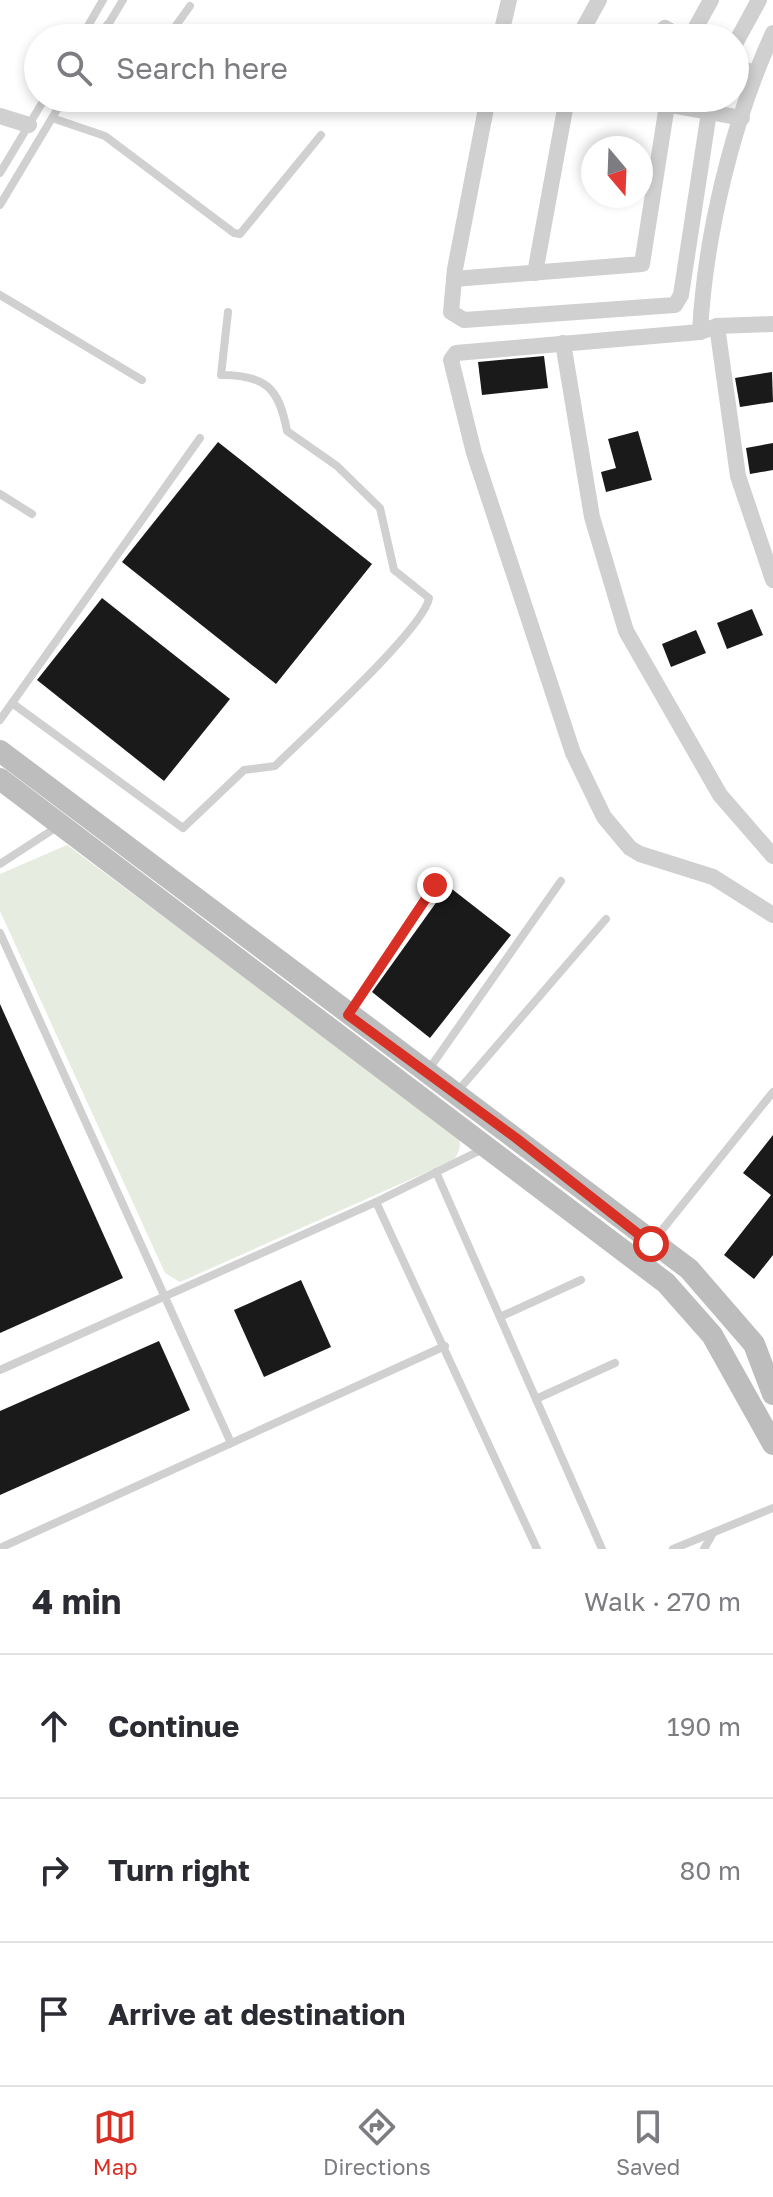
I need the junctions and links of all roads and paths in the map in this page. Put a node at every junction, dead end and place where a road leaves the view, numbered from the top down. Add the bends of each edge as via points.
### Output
1 (103, 0) edge
2 (123, 0) edge
3 (509, 0) edge
4 (599, 0) edge
5 (711, 0) edge
6 (759, 0) edge
7 (190, 6) dead end
8 (89, 24) edge
9 (108, 24) edge
10 (177, 24) edge
11 (503, 24) edge
12 (586, 24) edge
13 (696, 24) edge
14 (746, 24) edge
15 (773, 33) edge
16 (749, 71) edge
17 (754, 74) junction
18 (749, 92) edge
19 (37, 112) edge
20 (56, 112) edge
21 (485, 112) edge
22 (564, 112) edge
23 (666, 112) edge
24 (698, 112) edge
25 (720, 112) edge
26 (744, 112) edge
27 (0, 116) edge
28 (52, 118) junction
29 (742, 118) junction
30 (29, 125) junction
31 (321, 135) dead end
32 (0, 173) edge
33 (0, 205) edge
34 (535, 273) junction
35 (454, 279) junction
36 (0, 295) edge
37 (228, 312) dead end
38 (773, 324) edge
39 (717, 326) junction
40 (700, 332) junction
41 (563, 343) junction
42 (142, 380) dead end
43 (200, 438) dead end
44 (0, 494) edge
45 (32, 514) dead end
46 (773, 580) edge
47 (12, 703) junction
48 (0, 720) edge
49 (0, 751) edge
50 (0, 779) edge
51 (61, 825) junction
52 (773, 856) edge
53 (0, 864) edge
54 (561, 881) dead end
55 (435, 885) dead end
56 (773, 915) edge
57 (606, 919) dead end
58 (0, 933) edge
59 (244, 950) junction
60 (348, 1015) junction
61 (427, 1073) junction
62 (773, 1092) edge
63 (455, 1094) junction
64 (487, 1147) junction
65 (436, 1172) junction
66 (376, 1202) junction
67 (651, 1244) junction
68 (581, 1280) dead end
69 (166, 1294) junction
70 (500, 1317) junction
71 (445, 1346) junction
72 (615, 1363) dead end
73 (0, 1370) edge
74 (773, 1394) edge
75 (536, 1399) junction
76 (231, 1443) junction
77 (773, 1444) edge
78 (773, 1508) edge
79 (713, 1532) junction
80 (0, 1548) edge
81 (537, 1549) edge
82 (602, 1549) edge
83 (673, 1549) edge
84 (704, 1549) edge

1 - 8 lane
2 - 9 lane
3 - 11 street
4 - 12 street
5 - 13 street
6 - 14 street
7 - 10 lane
15 - 17 street
16 - 17 street
17 - 18 street
19 - 30 lane
20 - 28 lane
21 - 35 street
22 - 34 street
23 - 34 street via 642,264
24 - 35 street via 681,295 675,305 464,320 451,312
25 - 29 street
26 - 29 street
27 - 30 street
28 - 31 lane via 105,136 240,234
28 - 33 lane
29 - 40 street via 719,206
30 - 32 lane
34 - 35 street
36 - 42 lane
37 - 47 lane via 221,375 256,378 267,385 281,402 287,431 337,466 380,508 394,570 429,598 428,606 407,634 275,766 244,770 183,828
38 - 39 street
39 - 40 street
39 - 46 street via 738,476
40 - 41 street
41 - 52 street via 592,517 626,631 720,795
41 - 56 street via 456,353 451,360 474,453 573,753 604,817 630,848 713,877
43 - 47 lane
44 - 45 lane
47 - 48 lane
49 - 59 street
50 - 51 street
51 - 53 lane
51 - 59 street
54 - 61 lane
55 - 60 lane
57 - 63 lane
58 - 69 lane
59 - 60 street
59 - 64 street
60 - 61 street via 396,1041
61 - 63 street
62 - 67 lane
63 - 67 street
64 - 65 lane
64 - 77 street via 666,1283 712,1335
65 - 66 lane
65 - 70 lane
66 - 69 lane
66 - 71 lane
67 - 74 street via 689,1269 728,1310 754,1344
68 - 70 lane
69 - 73 lane
69 - 76 lane
70 - 75 lane
71 - 76 lane
71 - 81 lane
72 - 75 lane
75 - 82 lane
76 - 80 lane
78 - 79 lane
79 - 83 lane
79 - 84 lane

